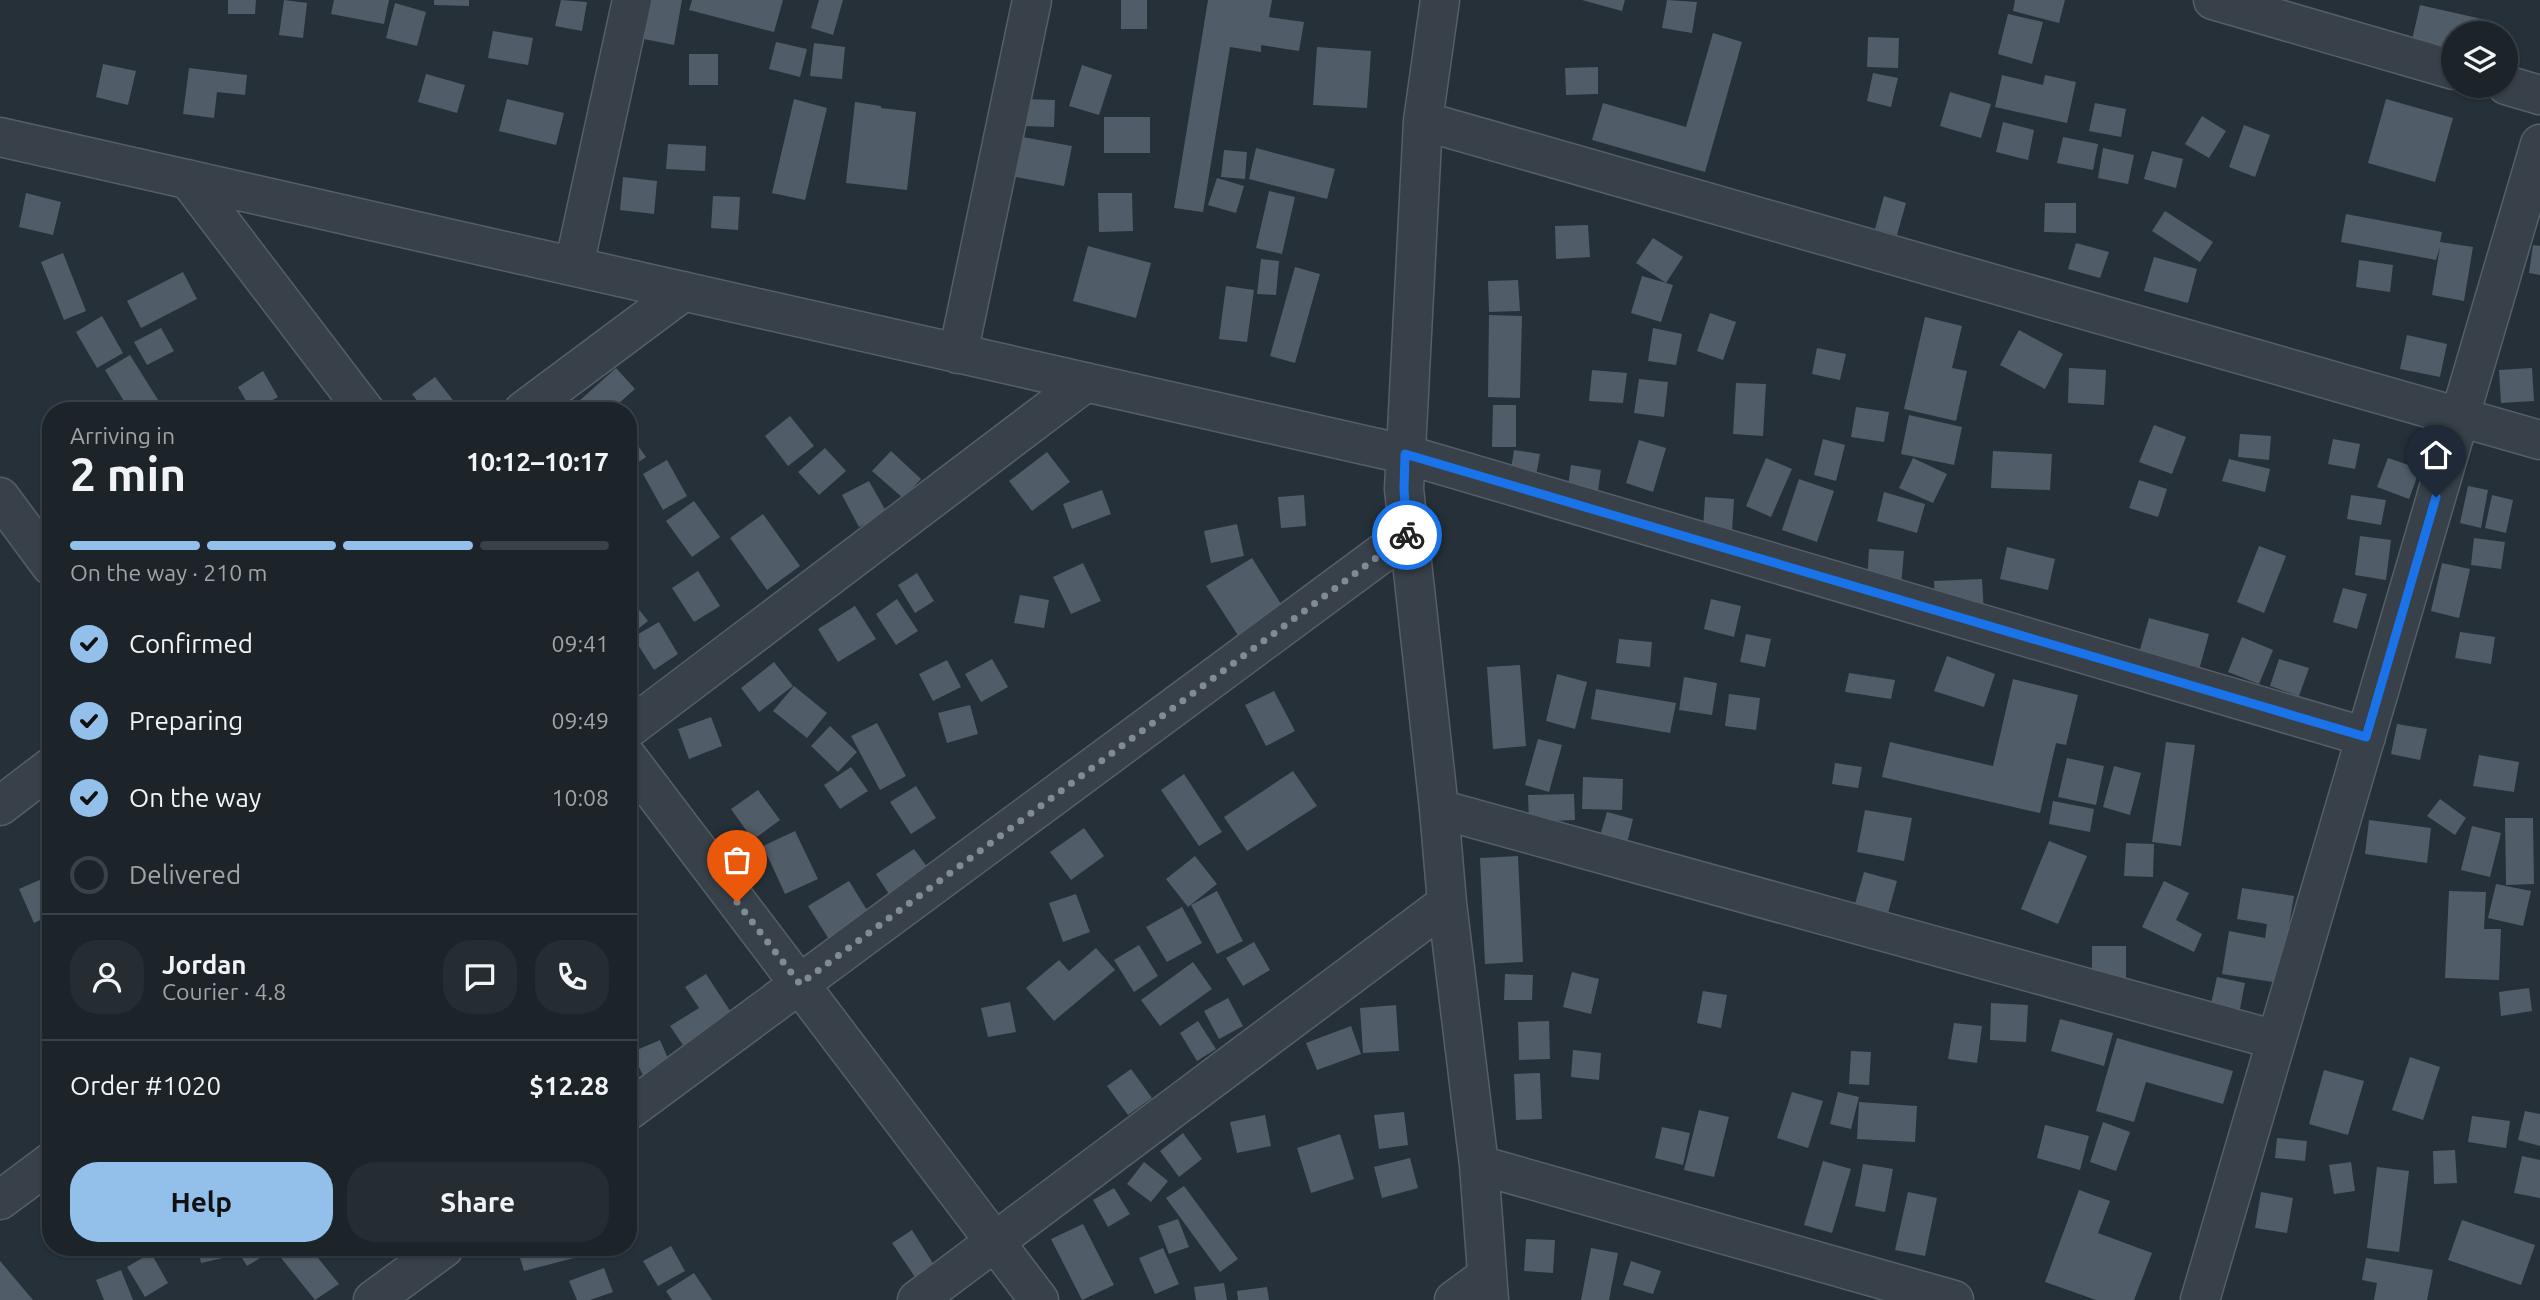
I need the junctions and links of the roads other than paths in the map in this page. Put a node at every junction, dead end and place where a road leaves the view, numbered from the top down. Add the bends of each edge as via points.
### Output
1 (632, 0) edge
2 (1032, 0) edge
3 (1440, 0) edge
4 (2213, 0) edge
5 (2441, 66) edge
6 (2518, 89) edge
7 (2540, 95) edge
8 (1423, 121) junction
9 (0, 137) edge
10 (2540, 144) edge
11 (188, 179) junction
12 (574, 267) junction
13 (684, 291) junction
14 (958, 354) junction
15 (1086, 382) junction
16 (358, 402) edge
17 (535, 402) edge
18 (2460, 417) junction
19 (2540, 440) edge
20 (1405, 454) junction
21 (0, 497) edge
22 (1408, 534) junction
23 (42, 554) edge
24 (637, 722) edge
25 (2366, 737) junction
26 (637, 770) edge
27 (42, 774) edge
28 (0, 806) edge
29 (1439, 808) junction
30 (1447, 903) junction
31 (800, 984) junction
32 (2277, 1040) junction
33 (637, 1104) edge
34 (1479, 1165) junction
35 (42, 1169) edge
36 (0, 1200) edge
37 (995, 1241) junction
38 (433, 1256) edge
39 (1488, 1288) edge
40 (373, 1300) edge
41 (916, 1300) edge
42 (1039, 1300) edge
43 (1454, 1300) edge
44 (1954, 1300) edge
45 (2200, 1300) edge

1 - 12 street
2 - 14 street
3 - 8 street
4 - 5 street
6 - 7 street
8 - 18 street
8 - 20 street
9 - 11 street
10 - 18 street
11 - 12 street
11 - 16 street
12 - 13 street
13 - 14 street
13 - 17 street
14 - 15 street
15 - 20 street
15 - 24 street
18 - 19 street
18 - 25 street
20 - 22 street
20 - 25 street
21 - 23 street
22 - 29 street
22 - 31 street
25 - 32 street
26 - 31 street
27 - 28 street
29 - 30 street
29 - 32 street
30 - 34 street
30 - 37 street
31 - 33 street
31 - 37 street
32 - 45 street
34 - 39 street
34 - 44 street
35 - 36 street
37 - 41 street
37 - 42 street
38 - 40 street
39 - 43 street

